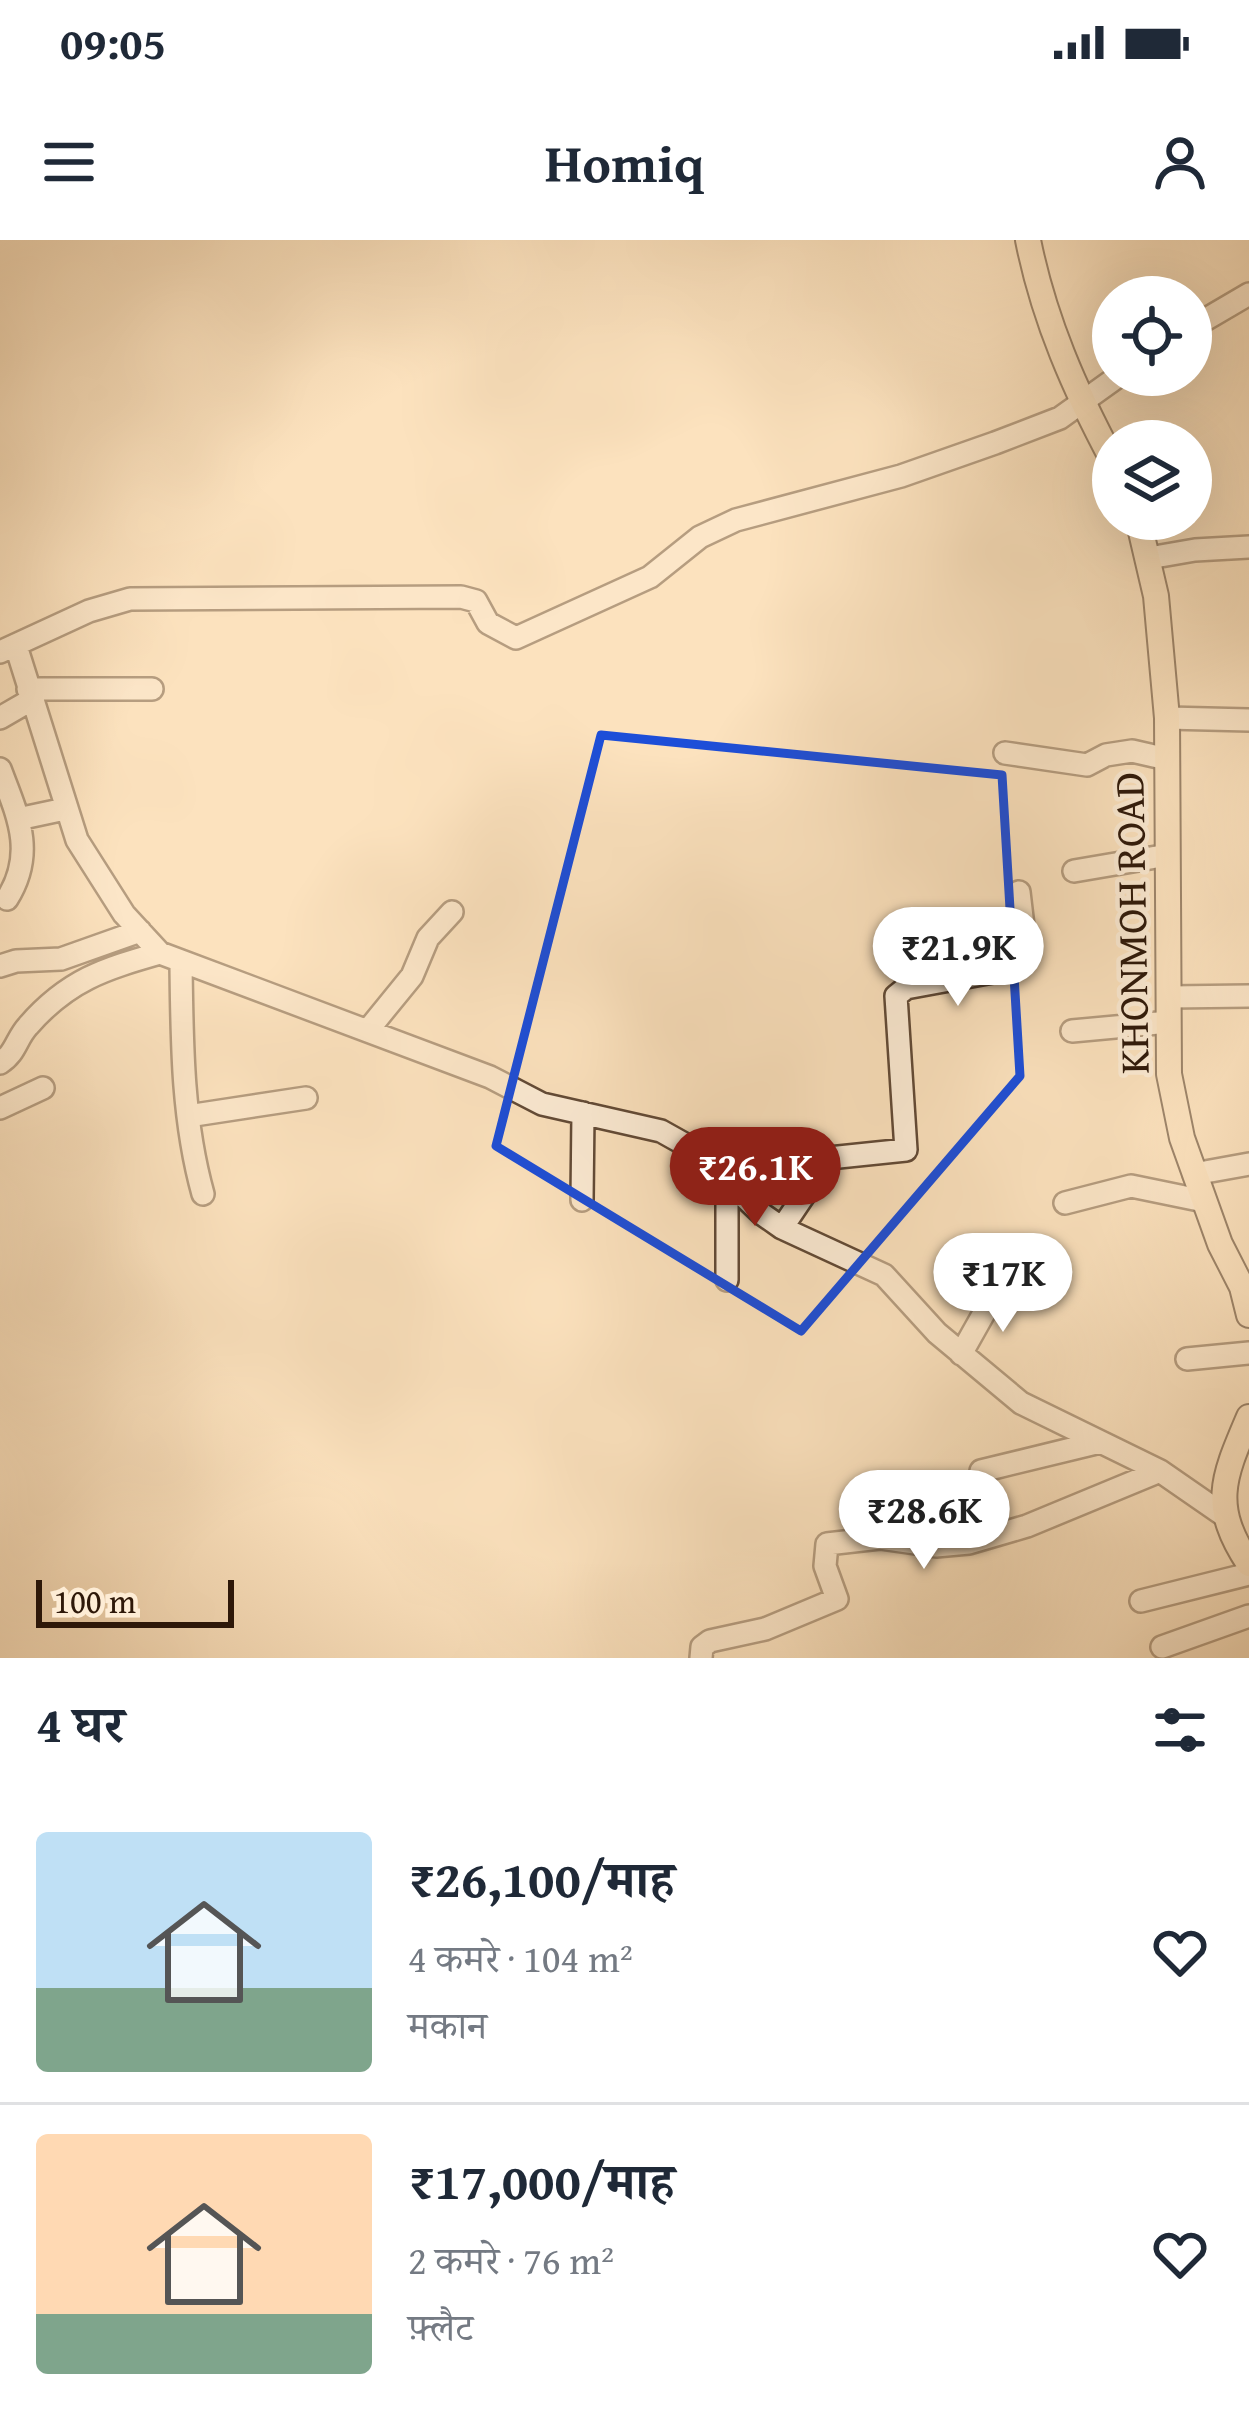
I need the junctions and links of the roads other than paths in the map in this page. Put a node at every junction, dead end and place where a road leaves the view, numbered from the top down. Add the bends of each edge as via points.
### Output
1 (1028, 240) edge
2 (1249, 294) edge
3 (1212, 316) edge
4 (1092, 396) edge
5 (1082, 403) junction
6 (1092, 422) edge
7 (1145, 540) edge
8 (1249, 548) edge
9 (1150, 557) junction
10 (8, 649) edge
11 (152, 689) dead end
12 (29, 695) junction
13 (0, 718) edge
14 (1167, 718) junction
15 (1249, 720) edge
16 (1005, 753) dead end
17 (1167, 758) junction
18 (0, 769) edge
19 (65, 809) junction
20 (18, 819) junction
21 (11, 847) edge
22 (1168, 855) junction
23 (1074, 871) dead end
24 (1018, 892) dead end
25 (7, 899) dead end
26 (452, 912) dead end
27 (140, 931) junction
28 (160, 953) junction
29 (181, 964) junction
30 (0, 966) edge
31 (1249, 996) edge
32 (1170, 1010) junction
33 (368, 1030) junction
34 (1072, 1031) dead end
35 (0, 1063) edge
36 (43, 1088) dead end
37 (306, 1098) dead end
38 (0, 1108) edge
39 (583, 1113) junction
40 (188, 1116) junction
41 (1249, 1164) edge
42 (1194, 1174) junction
43 (727, 1179) junction
44 (203, 1194) dead end
45 (582, 1200) dead end
46 (1204, 1201) junction
47 (1065, 1203) dead end
48 (782, 1228) junction
49 (727, 1280) dead end
50 (997, 1290) dead end
51 (1249, 1316) edge
52 (1249, 1353) edge
53 (961, 1354) junction
54 (1187, 1359) dead end
55 (1249, 1418) edge
56 (1100, 1442) junction
57 (981, 1471) dead end
58 (1160, 1471) junction
59 (1225, 1516) junction
60 (1249, 1564) edge
61 (1249, 1574) edge
62 (1141, 1601) dead end
63 (1249, 1616) edge
64 (1162, 1647) dead end
65 (701, 1658) edge

1 - 5 main road via 1040,296
2 - 3 street
4 - 5 street
5 - 6 main road
5 - 10 street via 920,469 736,520 650,577 516,638 461,597 163,598 107,604
7 - 9 main road, KHONMOH ROAD
8 - 9 street
9 - 14 main road, KHONMOH ROAD
10 - 12 street
11 - 12 street
12 - 13 street
12 - 19 street
14 - 15 street
14 - 17 main road, KHONMOH ROAD
16 - 17 street via 1087,765 1132,751
17 - 22 main road, KHONMOH ROAD
18 - 20 street
19 - 20 street
19 - 27 street via 105,886
20 - 21 street
21 - 25 street via 23,871
22 - 23 street
22 - 32 main road, KHONMOH ROAD
24 - 48 street via 1025,943 1007,967 896,996 906,1150 829,1158
26 - 33 street
27 - 28 street
27 - 30 street via 61,959
28 - 29 street
28 - 35 street via 85,977 27,1027
29 - 33 street
29 - 40 street
31 - 32 street
32 - 34 street
32 - 42 main road, KHONMOH ROAD via 1168,1074
33 - 39 street via 527,1098
36 - 38 street
37 - 40 street
39 - 43 street via 661,1130
39 - 45 street
40 - 44 street
41 - 42 street
42 - 46 main road, KHONMOH ROAD
43 - 48 street
43 - 49 street
46 - 47 street via 1131,1186
46 - 51 main road, KHONMOH ROAD
48 - 53 street via 884,1275
50 - 53 street
52 - 54 street
53 - 56 street via 1021,1403
55 - 59 main road via 1224,1480
56 - 57 street
56 - 58 street
58 - 59 street
58 - 65 street via 970,1543 827,1544 835,1601 710,1641
59 - 60 main road
61 - 62 street
63 - 64 street

